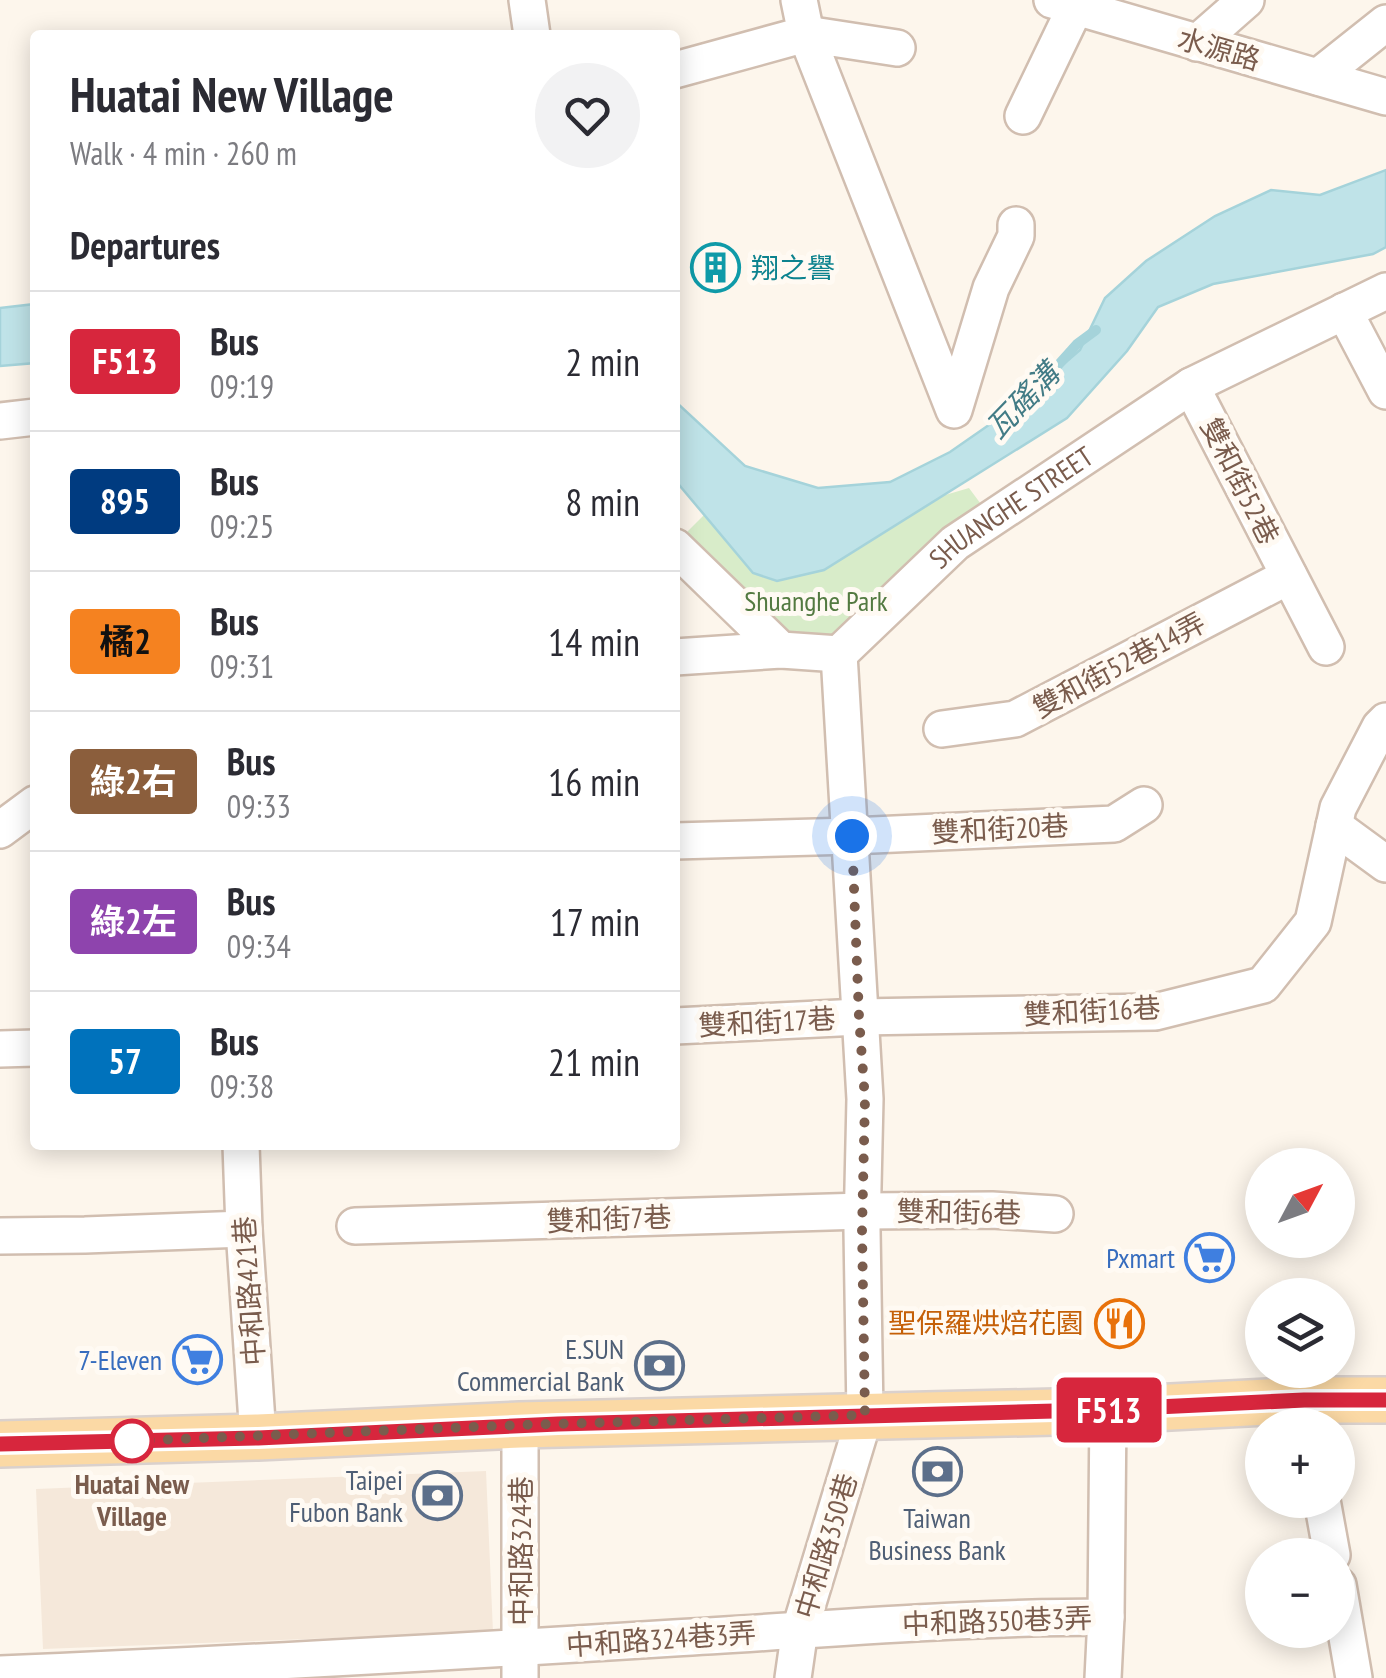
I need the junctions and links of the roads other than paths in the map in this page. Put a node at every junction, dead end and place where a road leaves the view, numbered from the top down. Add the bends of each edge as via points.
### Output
1 (527, 0) edge
2 (1246, 0) edge
3 (1070, 3) edge
4 (802, 17) edge
5 (1386, 22) edge
6 (531, 30) edge
7 (1198, 43) junction
8 (898, 48) dead end
9 (680, 68) edge
10 (1318, 77) junction
11 (1386, 97) edge
12 (1023, 116) dead end
13 (1016, 225) dead end
14 (1386, 291) edge
15 (1344, 312) junction
16 (1191, 386) junction
17 (1386, 391) edge
18 (30, 418) edge
19 (0, 421) edge
20 (680, 552) edge
21 (1289, 576) junction
22 (1326, 647) dead end
23 (781, 650) junction
24 (839, 654) junction
25 (680, 656) edge
26 (1386, 721) edge
27 (942, 729) dead end
28 (1144, 805) dead end
29 (30, 808) edge
30 (1334, 826) junction
31 (0, 830) edge
32 (852, 836) junction
33 (680, 841) edge
34 (1386, 864) edge
35 (859, 1017) junction
36 (680, 1026) edge
37 (30, 1048) edge
38 (0, 1049) edge
39 (241, 1150) edge
40 (862, 1211) junction
41 (1055, 1214) dead end
42 (355, 1226) dead end
43 (244, 1229) junction
44 (0, 1236) edge
45 (1385, 1398) edge
46 (1332, 1408) edge
47 (1108, 1410) junction
48 (1245, 1412) edge
49 (865, 1415) junction
50 (520, 1425) junction
51 (258, 1438) junction
52 (0, 1444) edge
53 (1106, 1617) junction
54 (800, 1629) junction
55 (1349, 1648) edge
56 (521, 1663) edge
57 (0, 1674) edge
58 (792, 1678) edge
59 (1103, 1678) edge
60 (1354, 1678) edge

1 - 6 street
2 - 7 street
3 - 7 street, 水源路
3 - 12 street
4 - 8 street
4 - 9 street
4 - 13 street via 954,410
5 - 10 street
7 - 10 street, 水源路
10 - 11 street, 水源路
14 - 15 street, SHUANGHE STREET
15 - 16 street, SHUANGHE STREET
15 - 17 street
16 - 21 street, 雙和街52巷
16 - 24 street, SHUANGHE STREET via 956,543
18 - 19 street
20 - 23 street
21 - 22 street, 雙和街52巷
21 - 27 street, 雙和街52巷14弄 via 1014,719
23 - 24 street
23 - 25 street
24 - 32 street
26 - 30 street, 雙和街16巷
28 - 32 street, 雙和街20巷 via 1114,824
29 - 31 street
30 - 34 street
30 - 35 street, 雙和街16巷 via 1313,922 1263,986 1155,1012
32 - 33 street, 雙和街20巷
32 - 35 street
35 - 36 street, 雙和街17巷
35 - 40 street
37 - 38 street
39 - 43 street, 中和路421巷
40 - 41 street, 雙和街6巷
40 - 42 street, 雙和街7巷
40 - 49 street
43 - 44 street
43 - 51 street, 中和路421巷
45 - 46 main road
47 - 48 main road
47 - 49 main road
47 - 53 street, 中和路350巷3弄
49 - 50 main road
49 - 54 street, 中和路350巷
50 - 51 main road
50 - 56 street, 中和路324巷
51 - 52 main road
53 - 54 street, 中和路350巷3弄
53 - 59 street
54 - 56 street, 中和路324巷3弄
54 - 58 street, 中和路350巷
55 - 60 street
56 - 57 street, 中和路324巷3弄 via 261,1663

